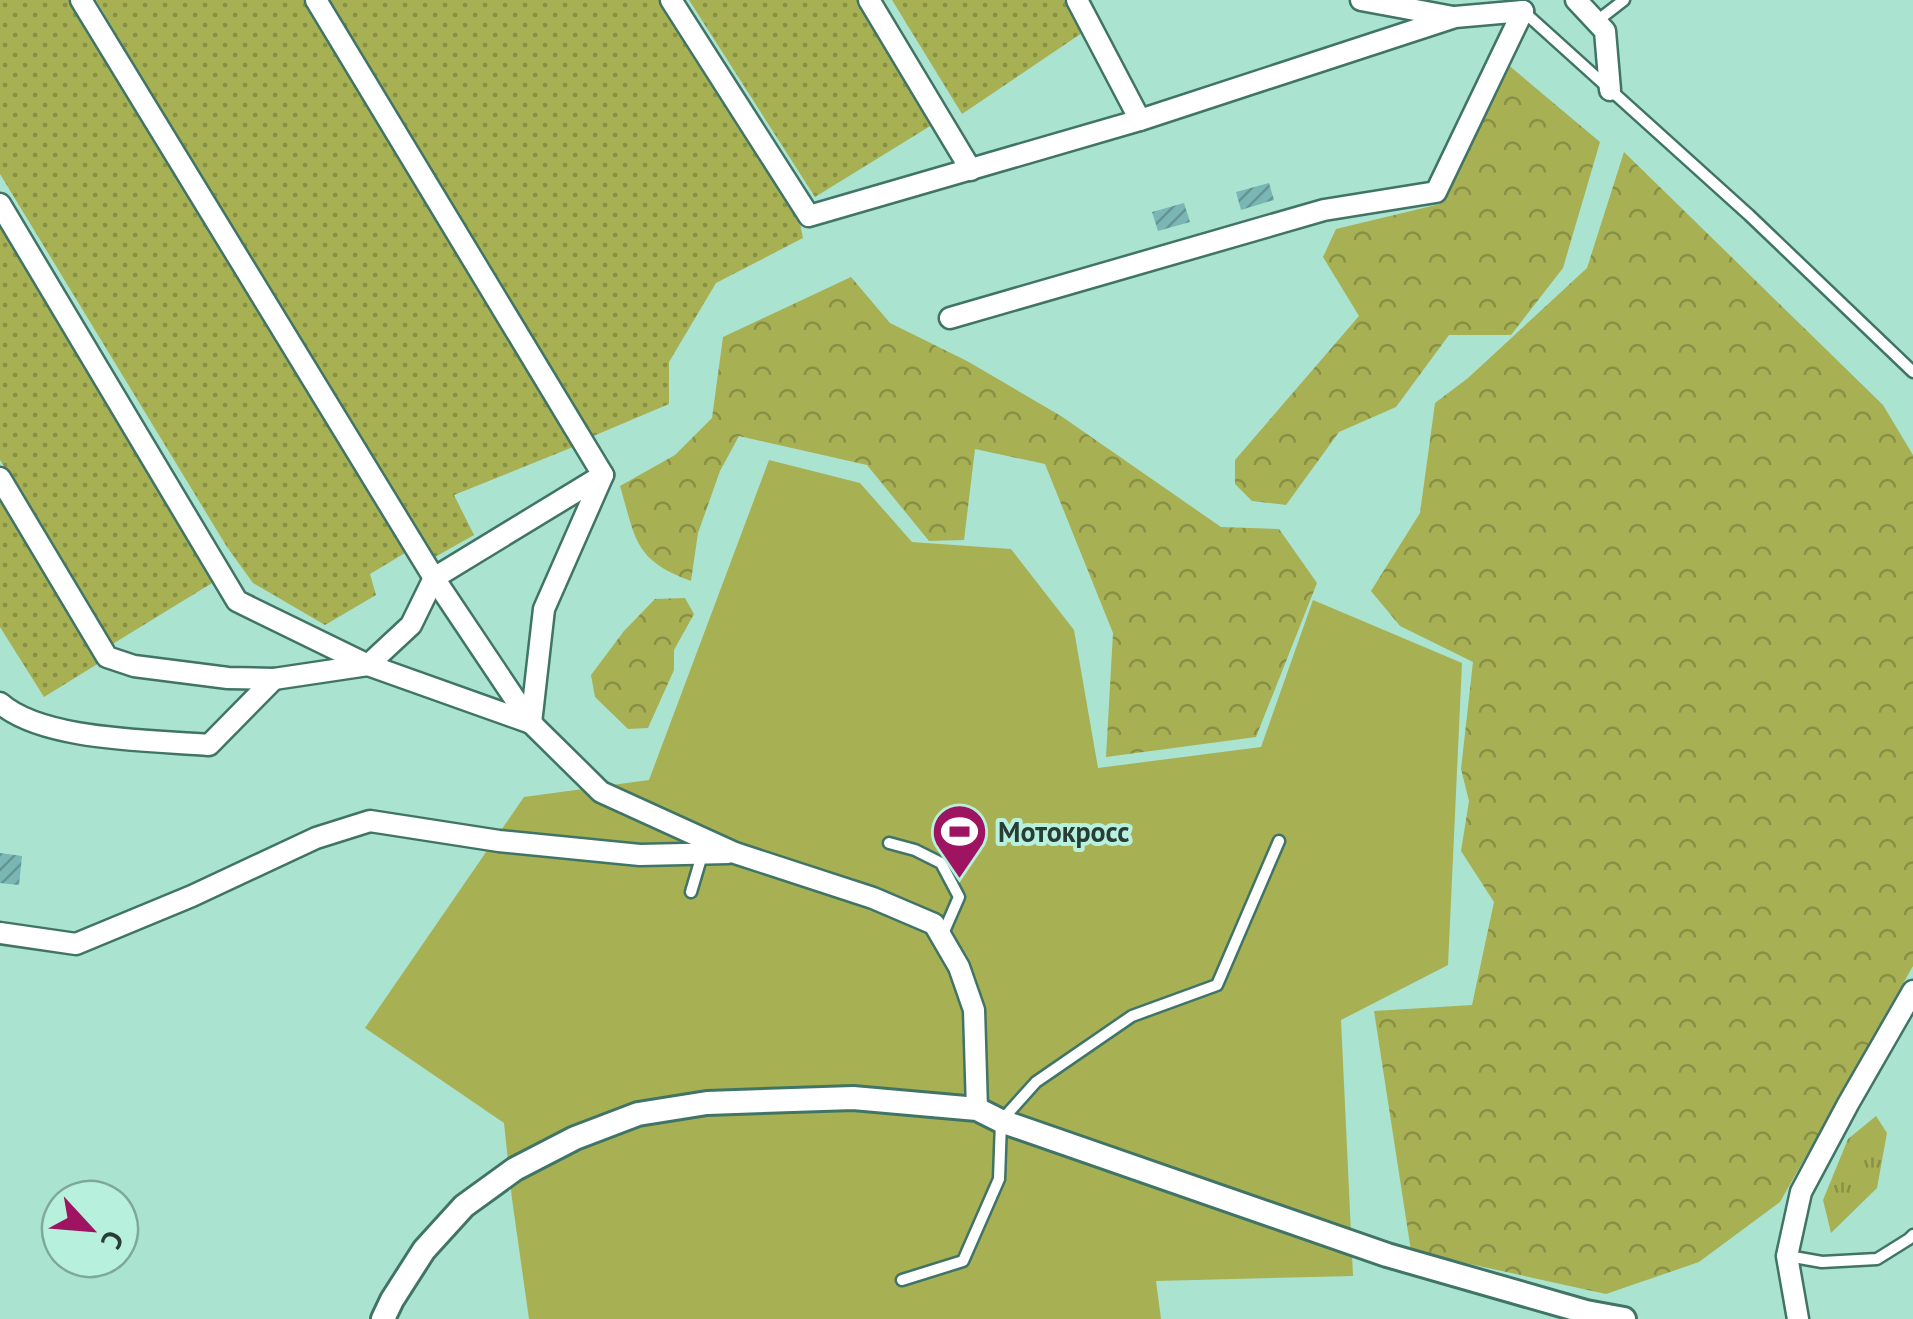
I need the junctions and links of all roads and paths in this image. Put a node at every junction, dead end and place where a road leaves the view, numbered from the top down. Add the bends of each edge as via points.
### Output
1 (82, 0) edge
2 (316, 0) edge
3 (671, 0) edge
4 (869, 0) edge
5 (1077, 0) edge
6 (1361, 0) edge
7 (1576, 0) edge
8 (1624, 0) edge
9 (1523, 11) junction
10 (1455, 17) junction
11 (1596, 22) junction
12 (1610, 90) junction
13 (1140, 120) junction
14 (971, 170) junction
15 (0, 204) edge
16 (950, 318) dead end
17 (1913, 372) edge
18 (603, 475) junction
19 (0, 478) edge
20 (434, 578) junction
21 (368, 665) junction
22 (274, 679) junction
23 (0, 703) edge
24 (531, 723) junction
25 (1279, 841) dead end
26 (889, 842) dead end
27 (735, 853) junction
28 (703, 854) junction
29 (690, 892) dead end
30 (0, 933) edge
31 (941, 936) junction
32 (1913, 991) edge
33 (977, 1109) junction
34 (1001, 1121) junction
35 (1913, 1235) edge
36 (1787, 1256) junction
37 (902, 1280) dead end
38 (383, 1319) edge
39 (1624, 1319) edge
40 (1798, 1319) edge

1 - 20 street
2 - 18 street
3 - 14 street via 809,216
4 - 14 street
5 - 13 street
6 - 10 street
7 - 11 street
8 - 11 lane
9 - 10 street
9 - 12 lane
9 - 16 street via 1436,192 1324,210
10 - 13 street
11 - 12 street via 1605,31
12 - 17 lane
13 - 14 street
15 - 21 street via 238,601
18 - 20 street
18 - 24 street via 544,608
19 - 22 street via 107,656 134,666
20 - 21 street via 411,625
20 - 24 street
21 - 22 street
21 - 24 street
22 - 23 street via 209,745 63,732
24 - 27 street via 601,792
25 - 34 lane via 1217,986 1132,1016 1036,1082
26 - 31 lane via 941,863 959,897
27 - 28 street
27 - 31 street via 873,898 934,924
28 - 29 lane
28 - 30 street via 640,856 370,820 76,944
31 - 33 street via 974,1010
32 - 36 street via 1801,1192
33 - 34 street
33 - 38 street via 853,1098 708,1103 638,1114 516,1169 464,1206 424,1250
34 - 37 lane via 999,1179 963,1261
34 - 39 street via 1387,1255
35 - 36 lane via 1877,1260
36 - 40 street

